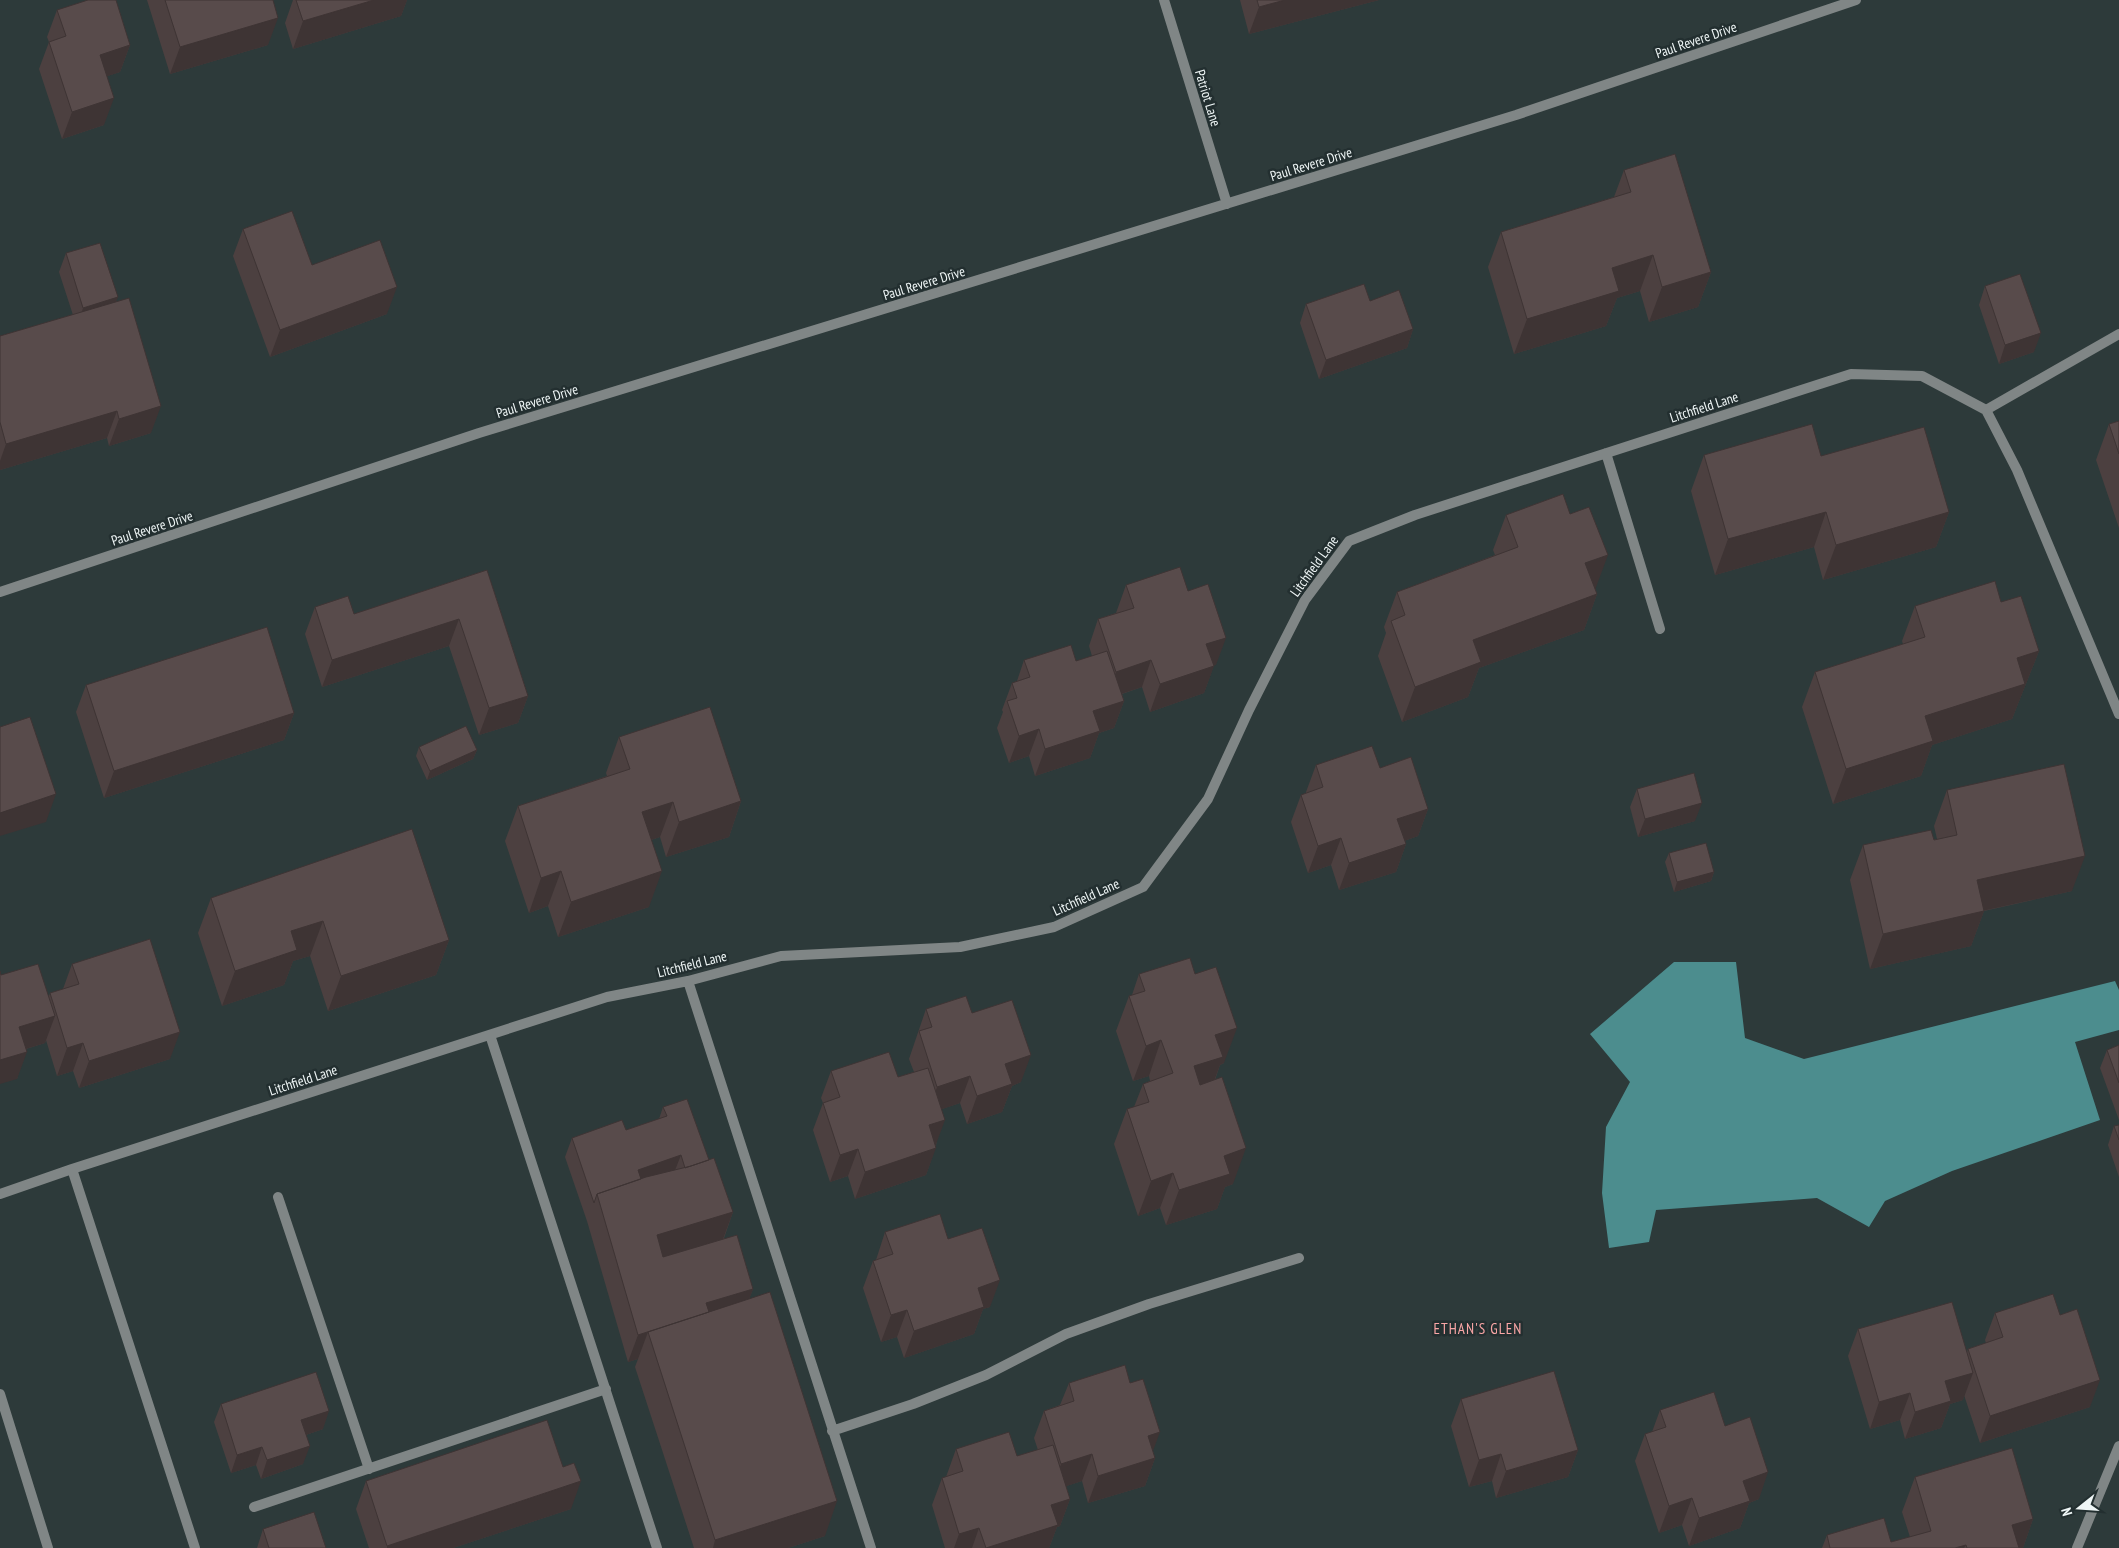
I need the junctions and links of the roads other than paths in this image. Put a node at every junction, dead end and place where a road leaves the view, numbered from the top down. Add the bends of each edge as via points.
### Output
1 (1164, 0) edge
2 (1856, 0) edge
3 (1227, 204) junction
4 (2119, 334) edge
5 (1986, 410) junction
6 (1606, 453) junction
7 (0, 592) edge
8 (1660, 629) dead end
9 (2119, 714) edge
10 (688, 981) junction
11 (490, 1035) junction
12 (72, 1169) junction
13 (0, 1194) edge
14 (278, 1198) dead end
15 (1299, 1258) dead end
16 (606, 1389) junction
17 (0, 1394) edge
18 (832, 1431) junction
19 (2119, 1446) edge
20 (369, 1469) junction
21 (254, 1507) dead end
22 (48, 1548) edge
23 (195, 1548) edge
24 (657, 1548) edge
25 (871, 1548) edge
26 (2077, 1548) edge

1 - 3 street, Patriot Lane
2 - 3 street, Paul Revere Drive via 1516,115
3 - 7 street, Paul Revere Drive via 479,433
4 - 5 street
5 - 6 street, Litchfield Lane via 1922,376 1851,374
5 - 9 street via 2017,470
6 - 8 street
6 - 10 street, Litchfield Lane via 1415,514 1349,541 1305,600 1208,800 1143,887 1054,926 960,948 781,956
10 - 11 street, Litchfield Lane via 607,997
10 - 18 street
11 - 12 street, Litchfield Lane
11 - 16 street
12 - 13 street, Litchfield Lane
12 - 23 street
14 - 20 street
15 - 18 street via 1149,1304 1066,1334 986,1375
16 - 20 street
16 - 24 street
17 - 22 street
18 - 25 street
19 - 26 street
20 - 21 street

